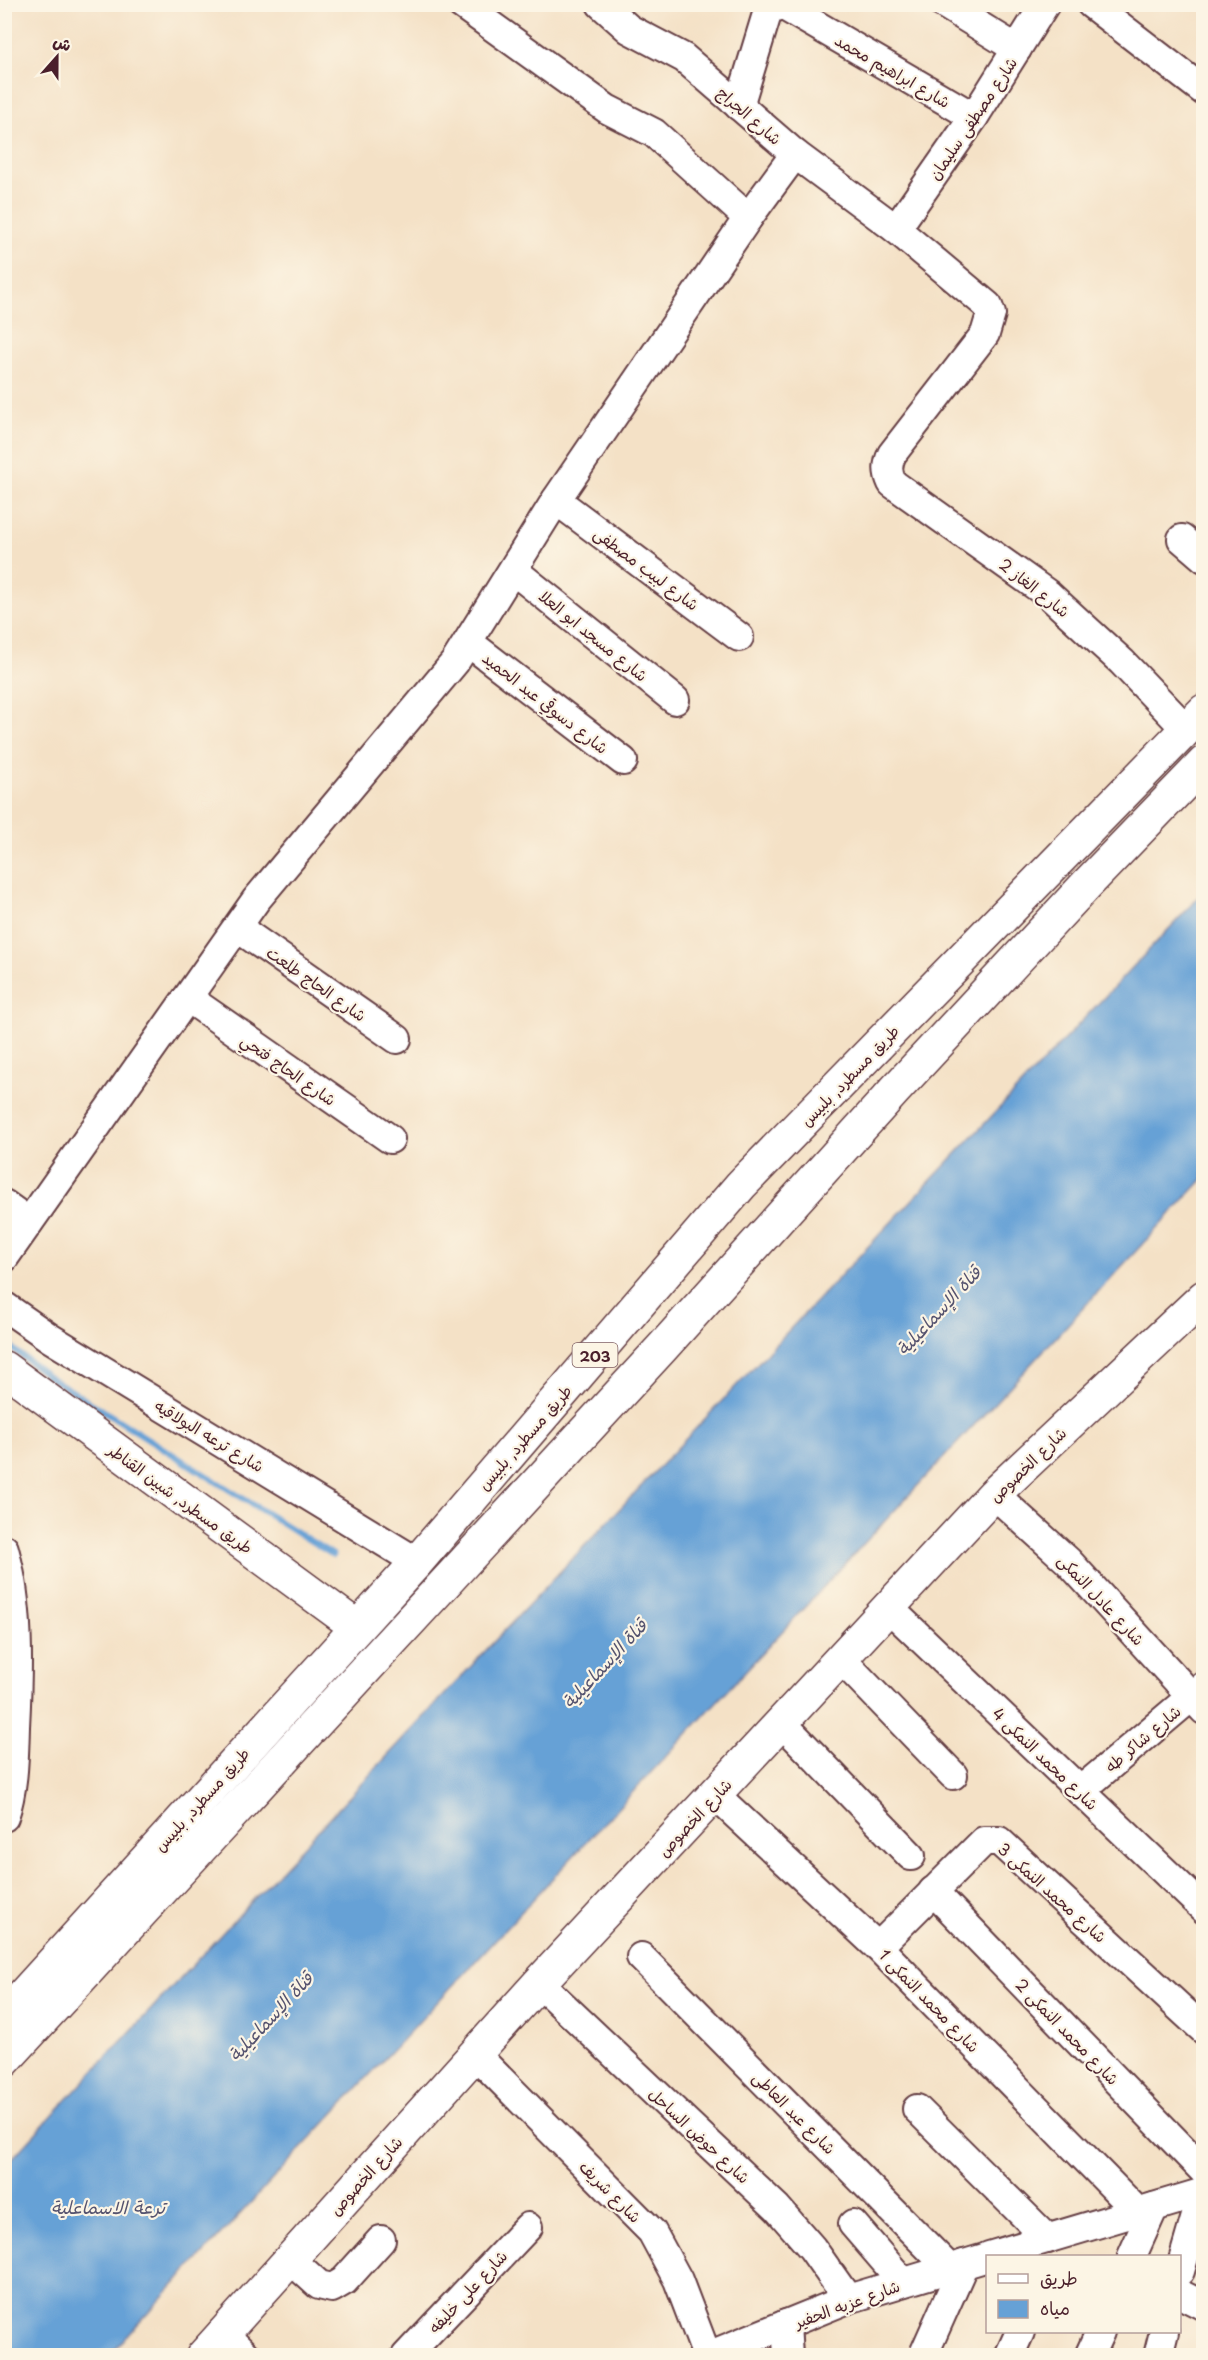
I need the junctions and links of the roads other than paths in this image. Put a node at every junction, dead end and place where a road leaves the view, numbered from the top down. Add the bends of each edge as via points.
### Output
1 (461, 4) edge
2 (601, 4) edge
3 (770, 4) edge
4 (780, 4) edge
5 (945, 4) edge
6 (1045, 4) edge
7 (1092, 5) edge
8 (1017, 49) junction
9 (1203, 91) edge
10 (739, 106) junction
11 (974, 117) junction
12 (795, 154) junction
13 (748, 218) junction
14 (896, 229) junction
15 (892, 454) joint
16 (556, 500) junction
17 (1182, 538) dead end
18 (1203, 558) edge
19 (513, 570) junction
20 (739, 637) dead end
21 (468, 642) junction
22 (675, 700) dead end
23 (1195, 720) edge
24 (623, 762) dead end
25 (1203, 763) edge
26 (238, 928) junction
27 (188, 998) junction
28 (397, 1039) dead end
29 (390, 1139) dead end
30 (4, 1204) edge
31 (29, 1222) junction
32 (4, 1258) edge
33 (1203, 1297) edge
34 (4, 1306) edge
35 (4, 1368) edge
36 (994, 1494) junction
37 (4, 1549) edge
38 (417, 1562) junction
39 (889, 1608) junction
40 (357, 1627) junction
41 (842, 1659) junction
42 (1199, 1697) edge
43 (782, 1723) junction
44 (953, 1775) dead end
45 (1080, 1791) junction
46 (715, 1795) junction
47 (4, 1817) edge
48 (911, 1856) dead end
49 (933, 1891) junction
50 (1203, 1909) edge
51 (878, 1947) junction
52 (641, 1957) dead end
53 (539, 1983) junction
54 (4, 2016) edge
55 (1203, 2030) edge
56 (475, 2054) junction
57 (4, 2061) edge
58 (916, 2109) dead end
59 (1203, 2171) edge
60 (1203, 2192) edge
61 (1146, 2209) junction
62 (853, 2224) dead end
63 (528, 2227) dead end
64 (381, 2240) dead end
65 (1056, 2243) edge
66 (1000, 2255) edge
67 (1132, 2255) edge
68 (289, 2258) junction
69 (972, 2261) edge
70 (1181, 2264) edge
71 (903, 2282) junction
72 (1181, 2295) edge
73 (848, 2299) junction
74 (1203, 2306) edge
75 (786, 2324) junction
76 (1019, 2333) edge
77 (1099, 2333) edge
78 (1164, 2333) edge
79 (213, 2344) edge
80 (246, 2355) edge
81 (406, 2355) edge
82 (708, 2355) edge
83 (788, 2355) edge
84 (923, 2355) edge
85 (1009, 2355) edge
86 (1089, 2355) edge
87 (1158, 2355) edge

1 - 13 street via 607,109 654,133
2 - 10 street, شارع الجراج via 630,29 684,58
3 - 10 street
4 - 11 street, شارع ابراهيم محمد
5 - 8 street
6 - 8 street, شارع مصطفى سليمان
7 - 9 street
8 - 11 street, شارع مصطفى سليمان
10 - 12 street, شارع الجراج
11 - 14 street, شارع مصطفى سليمان
12 - 13 street
12 - 14 street, شارع الجراج
13 - 16 street
14 - 15 street, شارع الجراج via 974,293 992,314 985,334
15 - 23 street, شارع الغاز 2 via 888,463 892,483 1049,595 1115,656
16 - 19 street
16 - 20 street, شارع لبيب مصطفى
17 - 18 street
19 - 21 street
19 - 22 street, شارع مسجد ابو العلا
21 - 24 street, شارع دسوقي عبد الحميد
21 - 26 street via 430,694 281,868
23 - 38 main road, طريق مسطرد, بلبيس / 203 via 741,1185
25 - 57 main road, طريق مسطرد, بلبيس / 203 via 895,1090
26 - 27 street
26 - 28 street, شارع الحاج طلعت
27 - 29 street, شارع الحاج فتحي
27 - 31 street
30 - 31 street
31 - 32 street
33 - 36 main road, شارع الخصوص
34 - 38 street, شارع ترعه البولاقيه
35 - 40 main road, طريق مسطرد, شبين القناطر
36 - 39 main road, شارع الخصوص
36 - 42 street, شارع عادل النمكى via 1068,1561
37 - 47 street via 11,1572 18,1662 12,1793
38 - 40 main road, طريق مسطرد, بلبيس / 203
39 - 41 main road, شارع الخصوص
39 - 45 street, شارع محمد النمكى 4
40 - 54 main road, طريق مسطرد, بلبيس / 203
41 - 43 main road, شارع الخصوص
41 - 44 street
42 - 45 street, شارع شاكر طه
43 - 46 main road, شارع الخصوص
43 - 48 street
45 - 50 street, شارع محمد النمكى 4
46 - 51 street, شارع محمد النمكى 1
46 - 53 main road, شارع الخصوص
49 - 51 street, شارع محمد النمكى 3
49 - 55 street, شارع محمد النمكى 3 via 984,1841 999,1841
49 - 59 street, شارع محمد النمكى 2
51 - 61 street, شارع محمد النمكى 1
52 - 69 street, شارع عبد العاطى
53 - 56 main road, شارع الخصوص
53 - 73 street, شارع حوض الساحل via 777,2208
56 - 68 main road, شارع الخصوص
56 - 82 street, شارع شريف via 652,2232 678,2280
58 - 65 street
60 - 61 street, شارع عزبه الحفير
60 - 70 street
61 - 65 street, شارع عزبه الحفير
61 - 67 street
62 - 71 street
63 - 81 street, شارع على خليفه
64 - 68 street via 333,2288 319,2285
65 - 66 street, شارع عزبه الحفير
68 - 79 main road, شارع الخصوص
69 - 71 street, شارع عزبه الحفير
69 - 84 street
71 - 73 street, شارع عزبه الحفير
72 - 74 street
73 - 75 street, شارع عزبه الحفير
75 - 82 street, شارع عزبه الحفير
75 - 83 street
76 - 85 street
77 - 86 street
78 - 87 street
79 - 80 street

